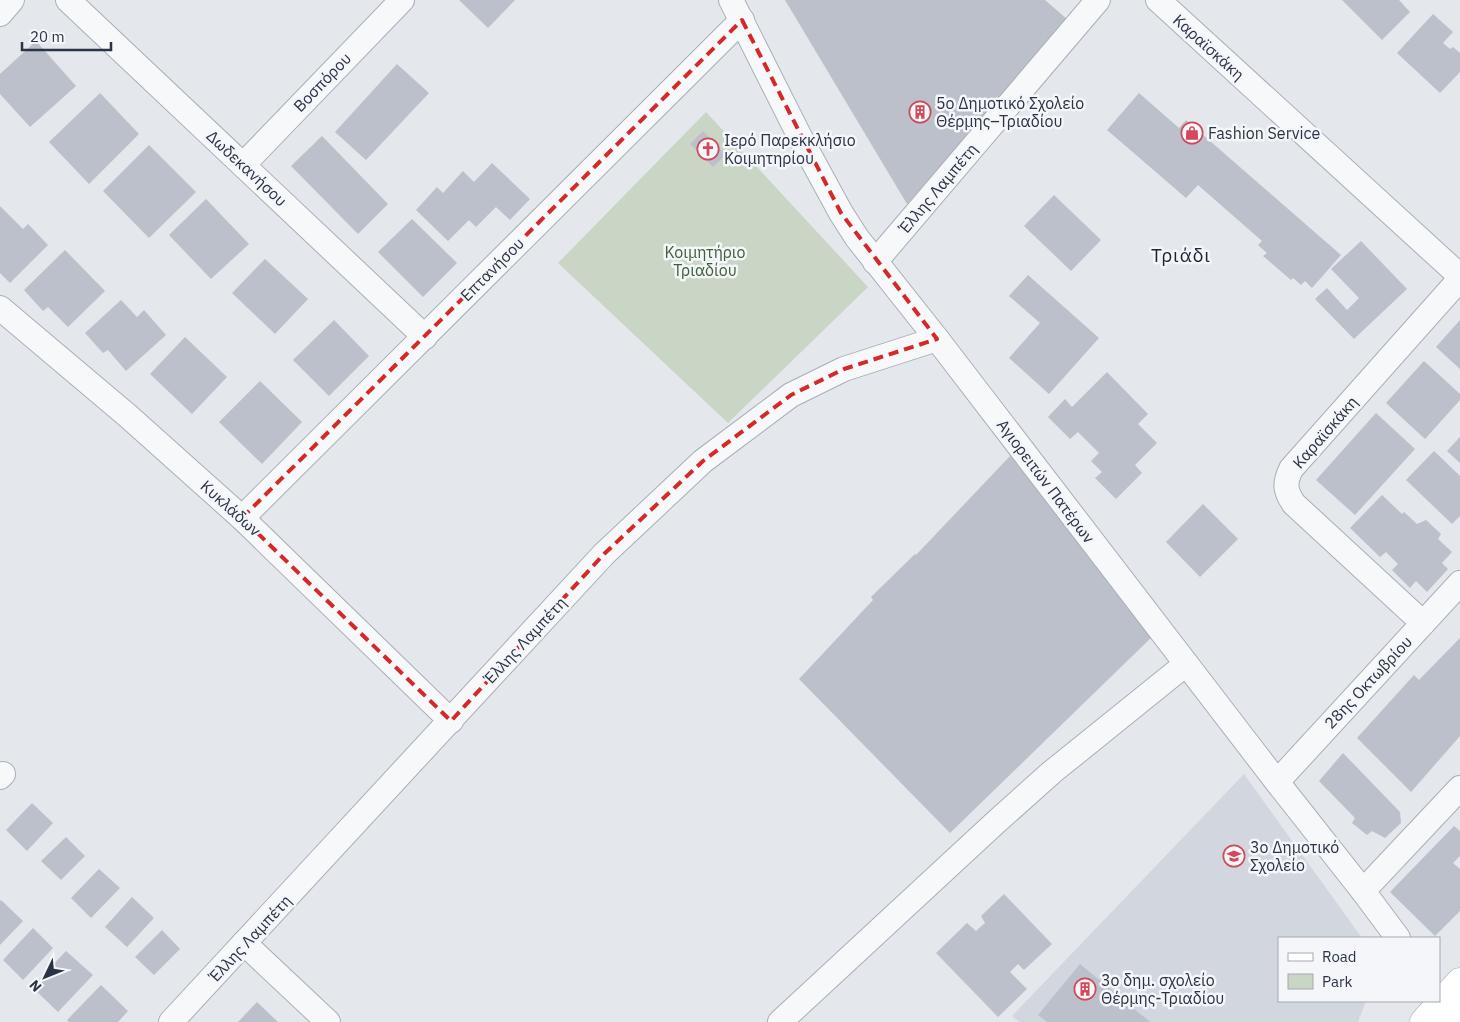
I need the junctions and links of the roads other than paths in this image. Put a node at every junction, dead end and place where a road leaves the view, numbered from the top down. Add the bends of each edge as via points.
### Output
1 (12, 0) edge
2 (68, 0) edge
3 (402, 0) edge
4 (731, 0) edge
5 (1098, 0) edge
6 (1158, 0) edge
7 (0, 14) edge
8 (742, 20) junction
9 (243, 165) junction
10 (875, 262) junction
11 (1460, 277) edge
12 (0, 308) edge
13 (425, 337) junction
14 (937, 339) junction
15 (242, 518) junction
16 (1460, 583) edge
17 (1423, 623) junction
18 (1186, 664) junction
19 (450, 721) junction
20 (1277, 782) junction
21 (1460, 788) edge
22 (1363, 891) junction
23 (1397, 937) edge
24 (244, 943) junction
25 (1450, 1000) edge
26 (171, 1022) edge
27 (328, 1022) edge
28 (780, 1022) edge
29 (1424, 1022) edge

1 - 7 street
2 - 9 street, Δωδεκανήσου
3 - 9 street, Βοσπόρου
4 - 8 street, Αγιορειτών Πατέρων
5 - 10 street, Έλλης Λαμπέτη
6 - 11 street, Καραϊσκάκη
8 - 10 street, Αγιορειτών Πατέρων via 821,178
8 - 13 street, Επτανήσου
9 - 13 street, Δωδεκανήσου
10 - 14 street, Αγιορειτών Πατέρων
11 - 17 street, Καραϊσκάκη via 1302,457 1286,480 1288,495 1294,504
12 - 15 street, Κυκλάδων
13 - 15 street, Επτανήσου
14 - 18 street, Αγιορειτών Πατέρων
14 - 19 street, Έλλης Λαμπέτη via 844,369 791,395 703,461 604,554
15 - 19 street, Κυκλάδων
16 - 17 street, 28ης Οκτωβρίου
17 - 20 street, 28ης Οκτωβρίου
18 - 20 street, Αγιορειτών Πατέρων
18 - 28 street via 1038,784
19 - 24 street, Έλλης Λαμπέτη
20 - 22 street, Αγιορειτών Πατέρων
21 - 22 street
22 - 23 street, Αγιορειτών Πατέρων
24 - 26 street, Έλλης Λαμπέτη
24 - 27 street
25 - 29 street

